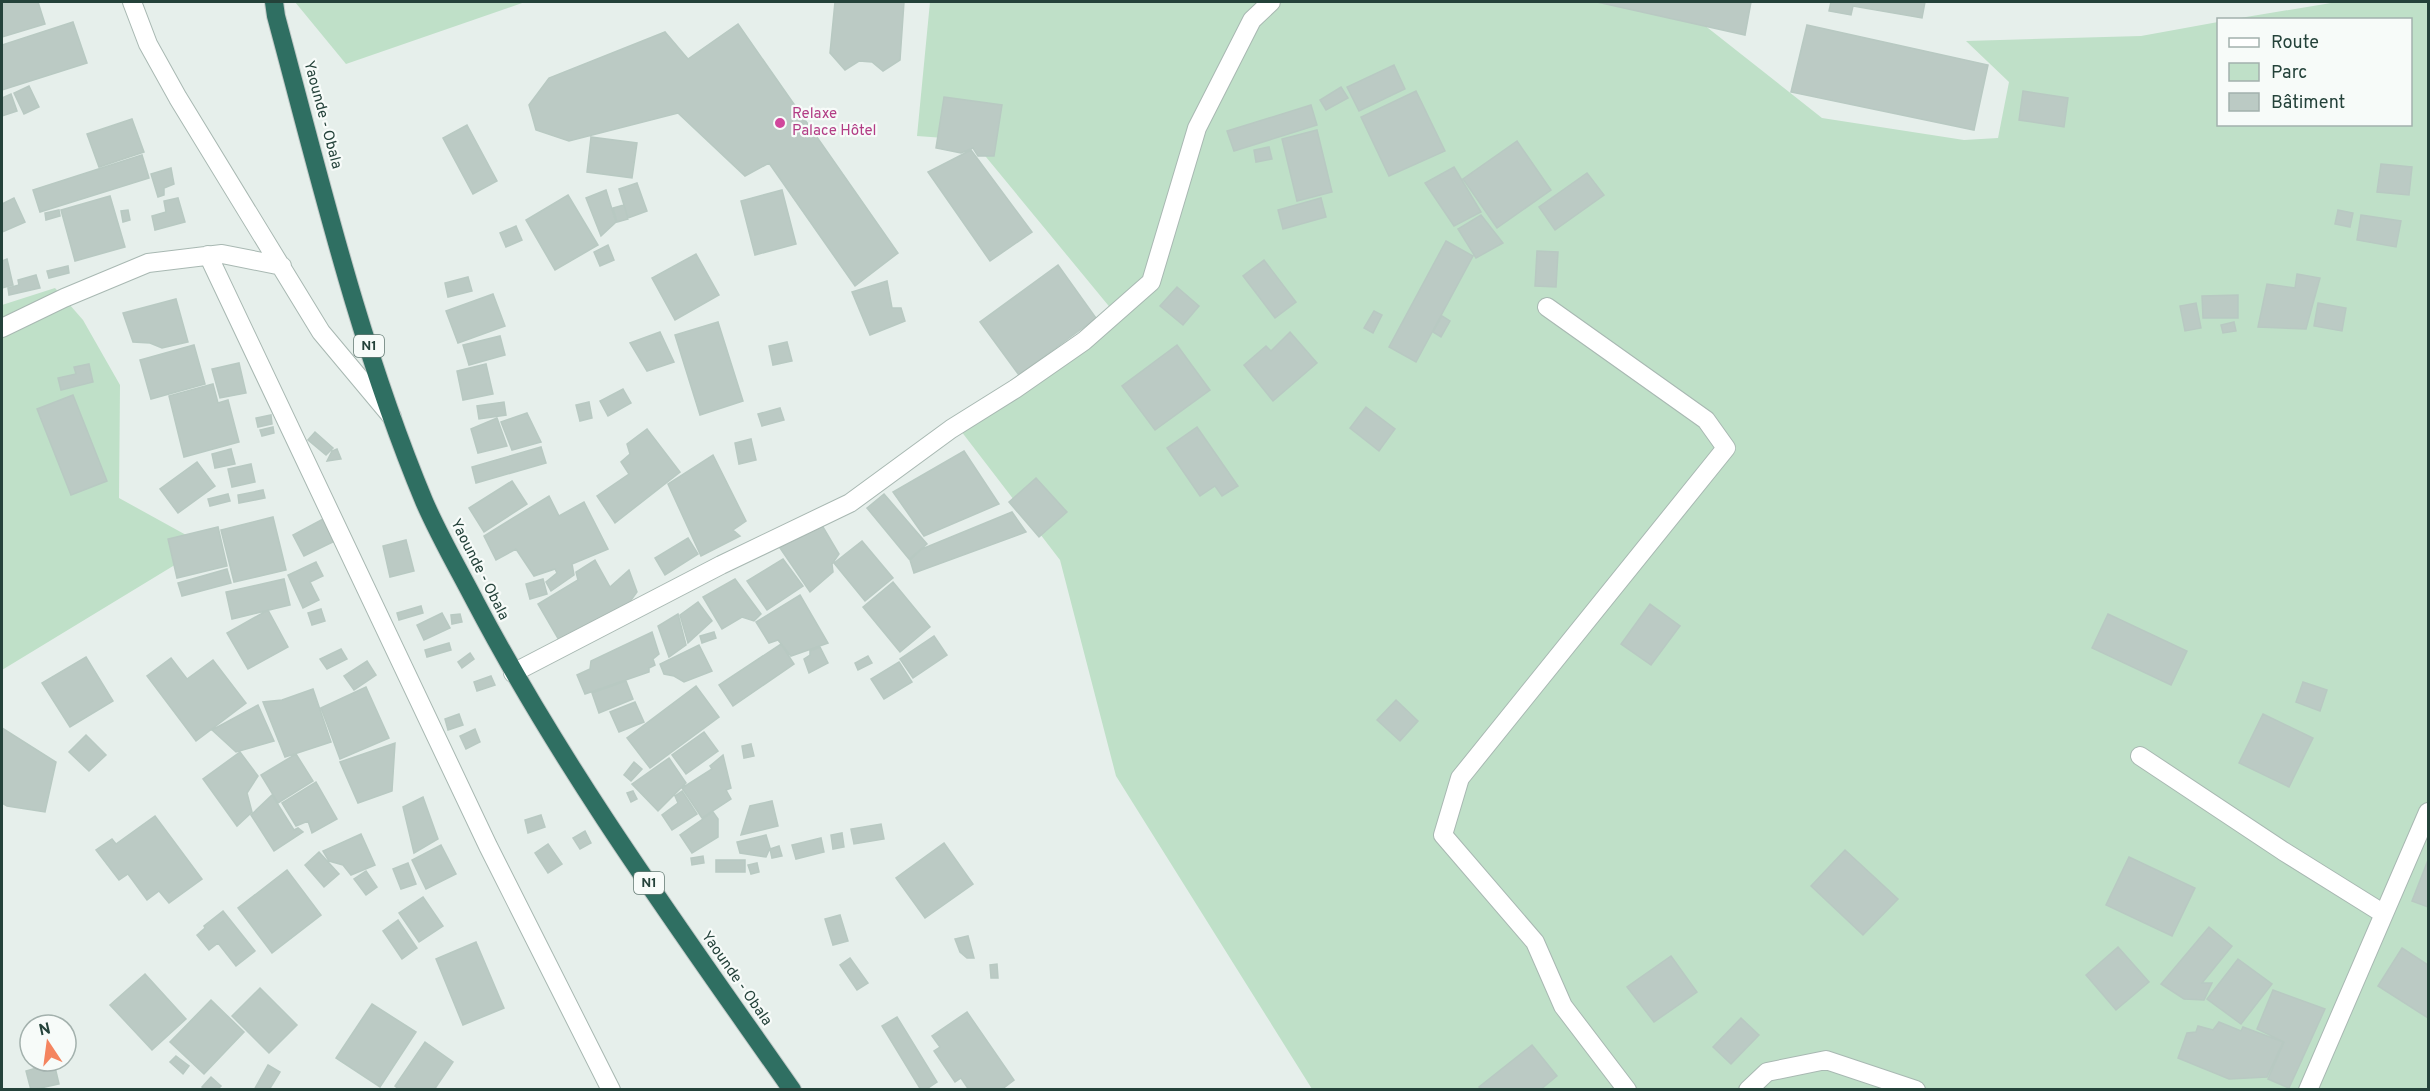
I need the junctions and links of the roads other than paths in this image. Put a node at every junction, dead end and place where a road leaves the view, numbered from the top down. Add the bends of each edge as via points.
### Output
1 (132, 2) edge
2 (274, 2) edge
3 (1271, 2) edge
4 (208, 255) junction
5 (282, 266) junction
6 (1547, 307) dead end
7 (2, 328) edge
8 (393, 418) junction
9 (513, 673) junction
10 (2140, 756) dead end
11 (2428, 812) edge
12 (2384, 914) junction
13 (610, 1089) edge
14 (792, 1089) edge
15 (1627, 1089) edge
16 (1748, 1089) edge
17 (1916, 1089) edge
18 (2308, 1089) edge

1 - 5 street via 148,44 178,98
2 - 8 highway, Yaounde - Obala / N1 via 346,274
3 - 9 street via 1252,20 1197,128 1151,282 1093,334 951,429 850,503
4 - 5 street via 222,254
4 - 7 street via 148,263
4 - 13 street via 488,846
5 - 8 street via 321,332
6 - 15 street via 1706,420 1726,448 1460,778 1443,835 1535,942 1563,1006
8 - 9 highway, Yaounde - Obala / N1 via 425,503
9 - 14 highway, Yaounde - Obala / N1 via 611,829
10 - 12 street
11 - 12 street
12 - 18 street
16 - 17 street via 1767,1072 1826,1060

